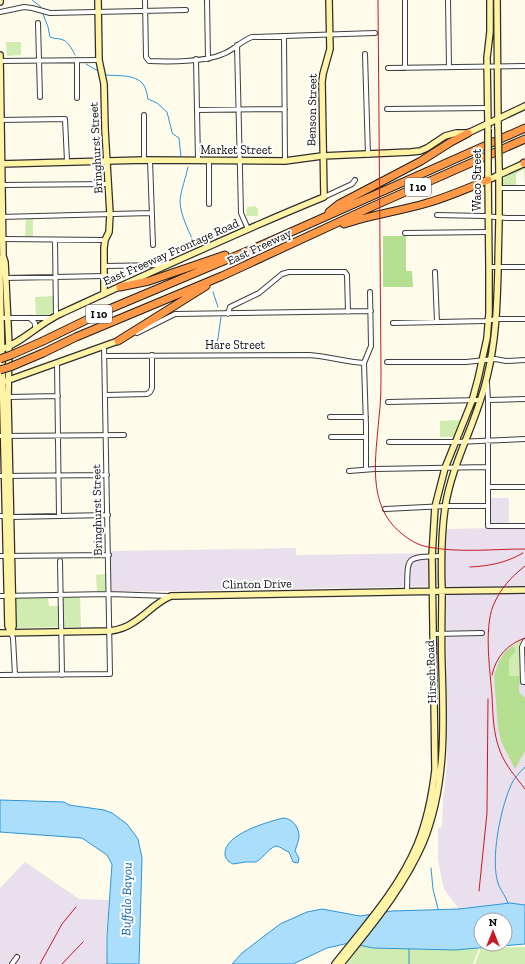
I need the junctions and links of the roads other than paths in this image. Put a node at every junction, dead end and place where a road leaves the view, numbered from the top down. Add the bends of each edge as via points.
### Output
1 (98, 0) edge
2 (145, 0) edge
3 (207, 0) edge
4 (330, 0) edge
5 (405, 0) edge
6 (448, 0) edge
7 (490, 3) edge
8 (497, 3) edge
9 (145, 10) junction
10 (186, 10) dead end
11 (98, 11) junction
12 (0, 12) edge
13 (38, 23) dead end
14 (375, 33) dead end
15 (330, 34) junction
16 (284, 36) junction
17 (237, 45) junction
18 (364, 54) dead end
19 (0, 55) edge
20 (196, 59) junction
21 (208, 59) junction
22 (0, 60) edge
23 (39, 60) junction
24 (77, 60) junction
25 (100, 60) junction
26 (487, 66) junction
27 (498, 66) junction
28 (525, 66) edge
29 (449, 67) junction
30 (388, 68) dead end
31 (405, 68) junction
32 (40, 97) dead end
33 (77, 98) dead end
34 (525, 106) edge
35 (488, 108) junction
36 (238, 109) junction
37 (285, 109) junction
38 (197, 110) junction
39 (387, 110) dead end
40 (0, 113) edge
41 (144, 115) dead end
42 (498, 118) junction
43 (1, 120) junction
44 (488, 126) junction
45 (525, 128) edge
46 (468, 133) junction
47 (525, 139) edge
48 (368, 155) junction
49 (322, 156) junction
50 (147, 160) junction
51 (67, 161) junction
52 (108, 161) junction
53 (198, 161) junction
54 (209, 161) junction
55 (239, 161) junction
56 (285, 161) junction
57 (525, 163) edge
58 (1, 164) edge
59 (499, 172) junction
60 (488, 176) junction
61 (355, 180) dead end
62 (109, 184) junction
63 (2, 185) junction
64 (499, 188) junction
65 (525, 188) edge
66 (324, 197) junction
67 (209, 204) dead end
68 (151, 213) junction
69 (110, 214) junction
70 (437, 215) dead end
71 (488, 216) junction
72 (1, 217) edge
73 (499, 217) junction
74 (322, 218) junction
75 (525, 218) edge
76 (248, 229) junction
77 (488, 232) junction
78 (405, 233) dead end
79 (311, 235) junction
80 (3, 239) junction
81 (56, 240) junction
82 (105, 240) junction
83 (264, 244) junction
84 (153, 245) dead end
85 (170, 264) junction
86 (104, 266) junction
87 (138, 266) junction
88 (489, 267) junction
89 (498, 267) junction
90 (525, 267) edge
91 (436, 272) dead end
92 (104, 276) junction
93 (144, 276) junction
94 (222, 276) junction
95 (56, 277) junction
96 (3, 278) edge
97 (120, 287) junction
98 (370, 292) dead end
99 (104, 294) junction
100 (371, 311) junction
101 (348, 312) junction
102 (228, 314) junction
103 (54, 317) junction
104 (1, 318) edge
105 (8, 318) junction
106 (30, 318) junction
107 (525, 318) edge
108 (497, 319) junction
109 (488, 321) junction
110 (437, 322) junction
111 (393, 323) dead end
112 (35, 329) junction
113 (118, 341) junction
114 (9, 346) junction
115 (104, 346) junction
116 (1, 350) edge
117 (152, 355) junction
118 (105, 356) junction
119 (0, 359) edge
120 (492, 360) junction
121 (525, 360) edge
122 (483, 361) junction
123 (387, 362) dead end
124 (57, 363) junction
125 (364, 363) junction
126 (0, 370) edge
127 (9, 380) junction
128 (487, 381) junction
129 (1, 383) edge
130 (106, 395) junction
131 (58, 396) junction
132 (9, 397) junction
133 (525, 399) edge
134 (472, 400) junction
135 (480, 400) junction
136 (488, 400) junction
137 (388, 402) dead end
138 (330, 417) dead end
139 (366, 417) junction
140 (106, 435) junction
141 (124, 435) dead end
142 (4, 436) edge
143 (58, 436) junction
144 (331, 437) dead end
145 (366, 437) junction
146 (525, 439) edge
147 (488, 440) junction
148 (464, 441) junction
149 (389, 442) dead end
150 (455, 442) junction
151 (455, 467) junction
152 (488, 467) junction
153 (445, 468) junction
154 (366, 469) junction
155 (349, 471) dead end
156 (5, 476) edge
157 (58, 476) junction
158 (107, 476) junction
159 (488, 487) junction
160 (525, 487) edge
161 (446, 506) junction
162 (488, 506) junction
163 (435, 507) junction
164 (386, 509) dead end
165 (108, 514) junction
166 (58, 515) junction
167 (5, 516) edge
168 (525, 526) edge
169 (109, 555) junction
170 (6, 556) edge
171 (432, 556) junction
172 (441, 556) junction
173 (60, 561) dead end
174 (525, 590) edge
175 (408, 591) junction
176 (433, 591) junction
177 (442, 591) junction
178 (60, 594) junction
179 (109, 594) junction
180 (10, 595) junction
181 (0, 596) edge
182 (171, 596) junction
183 (110, 631) junction
184 (61, 632) junction
185 (0, 633) edge
186 (11, 633) junction
187 (482, 633) dead end
188 (433, 634) junction
189 (441, 634) junction
190 (525, 641) edge
191 (0, 675) edge
192 (15, 675) junction
193 (62, 675) junction
194 (524, 682) edge
195 (404, 876) junction
196 (17, 957) dead end
197 (12, 964) edge
198 (335, 964) edge
199 (341, 964) edge

1 - 11 main road, Bringhurst Street
2 - 9 street
3 - 21 street
4 - 15 main road, Benson Street
5 - 31 street
6 - 29 street
7 - 8 main road
7 - 26 main road, Waco Street
8 - 27 main road, Waco Street
9 - 10 street
9 - 11 street
9 - 20 street via 147,60
11 - 12 street via 47,12 24,7
11 - 25 main road, Bringhurst Street
13 - 23 street
14 - 15 street
15 - 16 street
15 - 49 main road, Benson Street via 330,54 322,74
16 - 17 street via 252,37
16 - 37 street
17 - 21 street via 224,54
17 - 36 street
18 - 48 street
19 - 22 main road
20 - 21 street
20 - 38 street
22 - 23 street
22 - 40 main road
23 - 24 street
23 - 32 street
24 - 25 street
24 - 33 street
25 - 52 main road, Bringhurst Street via 104,84
26 - 27 street
26 - 29 street
26 - 35 main road, Waco Street
27 - 28 street
27 - 42 main road, Waco Street
29 - 31 street
30 - 31 street
34 - 42 main road
35 - 39 street
35 - 44 main road, Waco Street
36 - 37 street
36 - 38 street
36 - 55 street
37 - 56 street
38 - 53 street
40 - 43 main road
41 - 50 street
42 - 44 main road
42 - 59 main road, Waco Street, bridge
43 - 51 street via 66,119
43 - 58 main road
44 - 46 main road
44 - 60 main road, Waco Street, bridge
45 - 74 highway, East Freeway / I 10
46 - 48 main road, Market Street via 456,132 445,136 420,151
46 - 74 highway via 422,161 339,204
47 - 79 highway, East Freeway / I 10
48 - 49 main road, Market Street
49 - 56 main road, Market Street
49 - 66 main road, Benson Street
50 - 52 main road, Market Street
50 - 53 main road, Market Street
50 - 68 street
51 - 52 main road, Market Street
51 - 58 main road, Market Street
52 - 62 main road, Bringhurst Street
53 - 54 main road, Market Street
54 - 55 main road, Market Street
54 - 67 street
55 - 56 main road, Market Street
55 - 76 street via 241,213
57 - 59 main road
58 - 63 main road
59 - 60 main road
59 - 64 main road, Waco Street
60 - 71 main road, Waco Street
60 - 79 highway via 439,199 360,219
61 - 66 street, East Freeway Frontage Road via 352,184
62 - 63 street
62 - 69 main road, Bringhurst Street
63 - 72 main road
64 - 65 street
64 - 73 main road, Waco Street
66 - 76 main road, East Freeway Frontage Road
68 - 69 street
68 - 84 street
69 - 72 street
69 - 82 main road, Bringhurst Street via 109,232
70 - 71 street
71 - 73 street
71 - 77 main road, Waco Street
72 - 80 main road
73 - 75 street
73 - 89 main road, Waco Street
74 - 83 highway, East Freeway / I 10
76 - 85 main road, East Freeway Frontage Road
77 - 78 street
77 - 88 main road, Waco Street
79 - 94 highway, East Freeway / I 10
80 - 81 street
80 - 96 main road
81 - 82 street
81 - 95 street
82 - 86 main road, Bringhurst Street
83 - 97 highway via 149,281
83 - 119 highway, East Freeway / I 10, bridge via 107,310
85 - 87 street
85 - 93 main road, East Freeway Frontage Road
86 - 87 street
86 - 92 main road, Bringhurst Street
87 - 93 street via 142,268
88 - 89 street
88 - 109 main road, Waco Street
89 - 90 street
89 - 108 main road, Waco Street
91 - 110 street
92 - 95 street
92 - 99 main road, Bringhurst Street
93 - 97 main road, East Freeway Frontage Road
94 - 113 highway
94 - 126 highway, East Freeway / I 10, bridge
95 - 96 street
95 - 103 street
96 - 104 main road
96 - 105 main road
97 - 99 main road, East Freeway Frontage Road
98 - 100 street
99 - 103 main road, East Freeway Frontage Road
100 - 101 street
100 - 125 street via 371,349
101 - 102 street
101 - 102 street via 347,273 343,271 282,274 259,293 230,307
102 - 113 street via 179,314
103 - 106 street
103 - 112 main road, East Freeway Frontage Road
104 - 105 street
104 - 116 main road
105 - 106 street
105 - 114 main road
106 - 112 street via 35,323
107 - 108 street
108 - 109 street
108 - 120 main road, Waco Street
109 - 110 street
109 - 122 main road, Waco Street
110 - 111 street
112 - 114 main road, East Freeway Frontage Road
113 - 115 main road
114 - 116 main road, East Freeway Frontage Road
114 - 127 main road
115 - 118 street, Bringhurst Street
115 - 124 main road
116 - 129 main road
117 - 118 street, Hare Street
117 - 125 street, Hare Street via 310,355
117 - 130 street via 150,392
118 - 130 street, Bringhurst Street
120 - 121 street
120 - 122 street
120 - 128 main road, Hirsch Road
122 - 123 street
122 - 134 main road, Hirsch Road
124 - 127 main road
124 - 131 street
125 - 139 street
127 - 129 main road
127 - 132 main road
128 - 135 main road, Hirsch Road
128 - 136 street
129 - 142 main road
130 - 140 street, Bringhurst Street
131 - 132 street
131 - 143 street
132 - 142 main road
133 - 136 street
134 - 135 street
134 - 137 street
134 - 150 main road, Hirsch Road
135 - 148 main road, Hirsch Road
136 - 147 street
138 - 139 street
139 - 145 street
140 - 141 street
140 - 143 street
140 - 158 street, Bringhurst Street
142 - 143 street
142 - 156 main road
143 - 157 street
144 - 145 street
145 - 154 street
146 - 147 street
147 - 148 street
147 - 152 street
148 - 150 street
148 - 151 main road, Hirsch Road
149 - 150 street
150 - 153 main road, Hirsch Road
151 - 152 street
151 - 153 street
151 - 161 main road, Hirsch Road
152 - 159 street
153 - 154 street
153 - 163 main road, Hirsch Road
154 - 155 street
156 - 157 street
156 - 167 main road
157 - 158 street
157 - 166 street
158 - 165 street, Bringhurst Street
159 - 160 street
159 - 162 street
161 - 162 street
161 - 163 street
161 - 172 main road, Hirsch Road
162 - 168 street via 488,526
163 - 164 street
163 - 171 main road, Hirsch Road
165 - 166 street
165 - 169 street, Bringhurst Street
166 - 167 street
167 - 170 main road
169 - 170 street
169 - 179 street, Bringhurst Street
170 - 180 main road
171 - 172 street
171 - 175 street via 415,558 409,562
171 - 176 main road, Hirsch Road
172 - 177 main road, Hirsch Road
173 - 178 street
174 - 177 main road, Clinton Drive
175 - 176 main road, Clinton Drive
175 - 182 main road, Clinton Drive
176 - 177 main road, Clinton Drive
176 - 188 main road, Hirsch Road
177 - 189 main road, Hirsch Road
178 - 179 street
178 - 180 street
178 - 184 street
179 - 182 street
179 - 183 street, Bringhurst Street
180 - 181 street
180 - 186 main road via 13,626
182 - 183 main road via 163,599 133,623
183 - 184 main road
183 - 193 street, Bringhurst Street via 110,674
184 - 186 main road
184 - 193 street
185 - 186 main road
186 - 192 street
187 - 189 street
188 - 189 street
188 - 195 main road, Hirsch Road via 435,770 426,817
189 - 195 main road, Hirsch Road via 444,724 441,771 428,827 420,848
190 - 194 street via 522,647
191 - 192 street
192 - 193 street
195 - 198 main road, Hirsch Road
195 - 199 main road, Hirsch Road via 391,900
196 - 197 street

